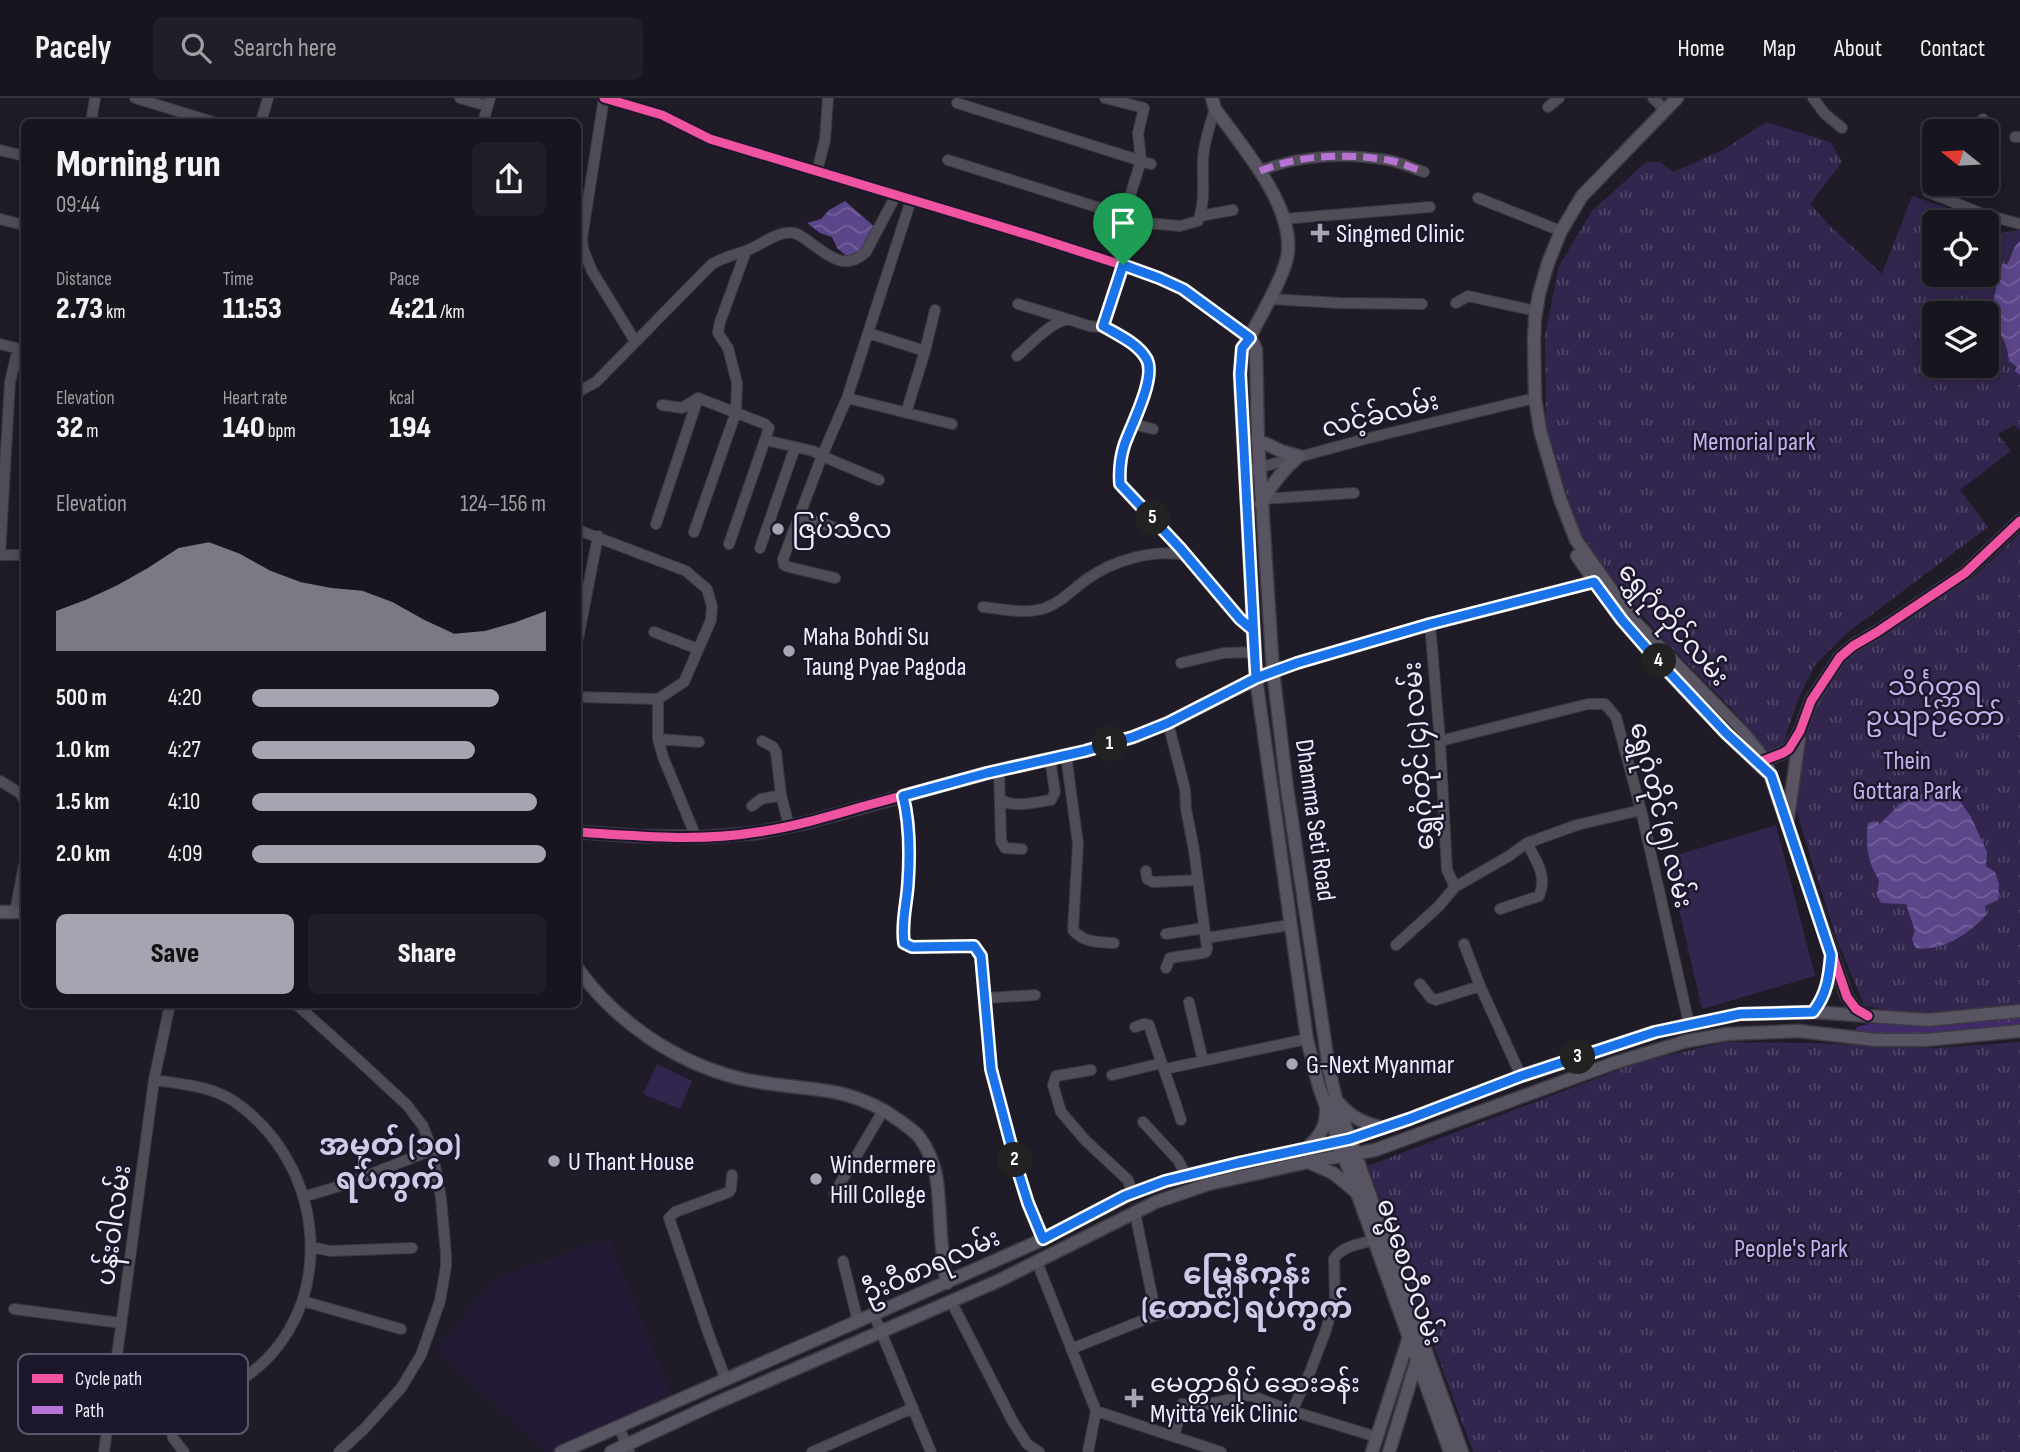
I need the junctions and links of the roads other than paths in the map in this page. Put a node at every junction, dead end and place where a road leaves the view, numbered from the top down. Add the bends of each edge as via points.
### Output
1 (95, 98) edge
2 (135, 98) edge
3 (268, 98) edge
4 (460, 98) edge
5 (604, 98) edge
6 (828, 98) edge
7 (1105, 98) edge
8 (1559, 98) edge
9 (1677, 98) edge
10 (1813, 98) edge
11 (489, 102) edge
12 (957, 103) dead end
13 (1214, 103) edge
14 (1662, 103) edge
15 (1548, 107) dead end
16 (92, 119) edge
17 (202, 119) edge
18 (262, 119) edge
19 (484, 119) edge
20 (1842, 128) dead end
21 (0, 150) edge
22 (21, 155) edge
23 (948, 160) dead end
24 (1146, 163) junction
25 (817, 171) junction
26 (1259, 171) junction
27 (1424, 172) dead end
28 (896, 195) junction
29 (1938, 196) edge
30 (1478, 198) dead end
31 (911, 200) junction
32 (1430, 207) dead end
33 (1233, 210) dead end
34 (1124, 215) junction
35 (1200, 216) junction
36 (1283, 219) junction
37 (0, 221) edge
38 (21, 224) edge
39 (2020, 224) edge
40 (1557, 230) junction
41 (746, 251) junction
42 (1123, 265) junction
43 (1269, 299) junction
44 (1456, 303) dead end
45 (1018, 304) dead end
46 (1422, 304) dead end
47 (935, 310) dead end
48 (1533, 310) junction
49 (1067, 319) junction
50 (1103, 326) junction
51 (869, 333) junction
52 (1250, 338) junction
53 (635, 341) junction
54 (0, 344) edge
55 (21, 349) edge
56 (925, 351) junction
57 (1017, 356) dead end
58 (581, 390) edge
59 (698, 398) junction
60 (847, 398) junction
61 (1531, 399) junction
62 (662, 405) dead end
63 (736, 412) junction
64 (906, 413) junction
65 (952, 424) dead end
66 (1133, 424) junction
67 (1153, 429) dead end
68 (765, 440) junction
69 (1258, 440) junction
70 (795, 447) junction
71 (822, 456) junction
72 (1300, 456) junction
73 (1260, 468) junction
74 (1244, 472) junction
75 (879, 480) dead end
76 (1354, 493) dead end
77 (1262, 501) junction
78 (799, 516) junction
79 (2020, 521) edge
80 (656, 524) dead end
81 (836, 528) dead end
82 (581, 531) edge
83 (694, 532) dead end
84 (598, 536) junction
85 (730, 544) dead end
86 (760, 548) dead end
87 (0, 555) edge
88 (21, 555) edge
89 (1186, 555) junction
90 (835, 578) dead end
91 (1598, 580) junction
92 (983, 607) dead end
93 (581, 624) edge
94 (1430, 624) junction
95 (1253, 630) junction
96 (654, 632) dead end
97 (698, 649) junction
98 (1255, 652) junction
99 (1181, 663) dead end
100 (1273, 671) junction
101 (1256, 678) junction
102 (581, 697) edge
103 (658, 699) junction
104 (1168, 723) junction
105 (1800, 732) junction
106 (658, 739) junction
107 (762, 741) dead end
108 (1440, 741) junction
109 (699, 742) dead end
110 (1066, 755) junction
111 (1050, 759) junction
112 (1761, 762) junction
113 (999, 769) junction
114 (0, 781) edge
115 (21, 795) edge
116 (780, 795) junction
117 (903, 796) junction
118 (1000, 799) junction
119 (752, 806) dead end
120 (1641, 810) junction
121 (1788, 825) junction
122 (789, 826) junction
123 (581, 832) edge
124 (696, 837) junction
125 (1527, 843) junction
126 (1022, 849) dead end
127 (1146, 870) dead end
128 (1198, 880) junction
129 (1454, 886) junction
130 (1500, 909) dead end
131 (0, 912) edge
132 (20, 912) edge
133 (1307, 923) junction
134 (1290, 925) junction
135 (1205, 933) junction
136 (1166, 934) dead end
137 (1114, 943) dead end
138 (1464, 944) dead end
139 (1396, 945) dead end
140 (1831, 955) junction
141 (1166, 968) dead end
142 (581, 972) edge
143 (1420, 984) dead end
144 (1480, 986) junction
145 (1035, 995) dead end
146 (1847, 997) junction
147 (986, 998) junction
148 (1189, 1002) dead end
149 (169, 1008) edge
150 (300, 1008) edge
151 (2020, 1011) edge
152 (1813, 1012) junction
153 (1798, 1013) junction
154 (1853, 1016) junction
155 (1867, 1016) junction
156 (1689, 1024) junction
157 (1135, 1027) dead end
158 (1799, 1031) junction
159 (2020, 1031) edge
160 (1842, 1036) junction
161 (1307, 1039) junction
162 (1203, 1061) junction
163 (1163, 1066) junction
164 (1091, 1070) dead end
165 (1112, 1075) dead end
166 (1521, 1076) junction
167 (154, 1080) junction
168 (1331, 1103) junction
169 (884, 1110) junction
170 (1181, 1120) dead end
171 (1143, 1122) dead end
172 (1384, 1128) junction
173 (1344, 1140) junction
174 (432, 1150) junction
175 (1375, 1150) junction
176 (1307, 1155) junction
177 (1350, 1155) junction
178 (732, 1175) dead end
179 (1186, 1175) junction
180 (1365, 1179) junction
181 (1132, 1193) junction
182 (834, 1194) dead end
183 (1358, 1195) junction
184 (303, 1197) junction
185 (1135, 1213) junction
186 (1374, 1240) junction
187 (1039, 1241) junction
188 (312, 1247) junction
189 (412, 1248) dead end
190 (843, 1261) dead end
191 (1040, 1261) junction
192 (975, 1270) junction
193 (943, 1285) junction
194 (982, 1288) junction
195 (303, 1301) junction
196 (948, 1303) junction
197 (14, 1309) dead end
198 (1171, 1312) dead end
199 (874, 1315) junction
200 (1156, 1315) junction
201 (858, 1322) junction
202 (121, 1323) junction
203 (401, 1329) dead end
204 (881, 1333) junction
205 (1415, 1336) junction
206 (1071, 1349) junction
207 (787, 1353) junction
208 (117, 1354) edge
209 (1417, 1361) junction
210 (794, 1370) junction
211 (248, 1373) edge
212 (726, 1380) junction
213 (1409, 1387) junction
214 (1425, 1387) junction
215 (707, 1389) junction
216 (714, 1404) junction
217 (913, 1408) junction
218 (1096, 1411) junction
219 (1292, 1411) junction
220 (1384, 1414) junction
221 (1400, 1418) junction
222 (619, 1427) junction
223 (107, 1434) edge
224 (172, 1434) edge
225 (1174, 1437) junction
226 (1377, 1437) junction
227 (627, 1449) edge
228 (104, 1452) edge
229 (184, 1452) edge
230 (339, 1452) edge
231 (561, 1452) edge
232 (611, 1452) edge
233 (812, 1452) edge
234 (931, 1452) edge
235 (1039, 1452) edge
236 (1088, 1452) edge
237 (1221, 1452) edge
238 (1372, 1452) edge
239 (1389, 1452) edge
240 (1450, 1452) edge
241 (1462, 1452) edge

1 - 16 street
2 - 17 street
3 - 18 street
4 - 11 street
5 - 25 street via 662,115 710,139
5 - 53 street via 583,249
6 - 25 street
7 - 24 street via 1144,108 1138,134
8 - 15 street
9 - 14 main road, ရွှေဂုံတိုင်လမ်း
10 - 20 street
11 - 19 street
12 - 24 street
13 - 26 main road
13 - 35 street via 1204,147
14 - 40 main road, ရွှေဂုံတိုင်လမ်း via 1585,182
21 - 22 street
23 - 34 street
24 - 34 street
25 - 28 street
26 - 27 street via 1281,162 1322,156 1390,160
26 - 36 main road
28 - 31 street
28 - 41 street via 866,252 851,262 831,257 793,233
29 - 39 street
30 - 40 street
31 - 42 street
31 - 51 street
32 - 36 street
33 - 35 street
34 - 35 street via 1180,226 1198,221
36 - 43 main road via 1290,242 1286,264
37 - 38 street
40 - 48 main road, ရွှေဂုံတိုင်လမ်း via 1535,282
41 - 53 street via 712,264
41 - 63 street via 718,333 728,348 737,383
42 - 50 street
42 - 52 street via 1183,289
43 - 46 street
43 - 52 main road
44 - 48 street via 1468,296
45 - 49 street
47 - 56 street
48 - 61 main road, ရွှေဂုံတိုင်လမ်း via 1526,364
49 - 50 street
49 - 57 street via 1057,322
50 - 66 street via 1133,344 1148,360 1146,386
51 - 56 street
51 - 60 street
52 - 69 main road via 1256,349
52 - 74 main road via 1242,348 1240,374
53 - 58 street via 596,382
54 - 55 street
55 - 87 street via 10,382
56 - 64 street
59 - 62 street via 682,408
59 - 63 street
59 - 80 street
60 - 64 street
60 - 71 street
61 - 72 street, လင့်ခ်လမ်း
61 - 91 main road, ရွှေဂုံတိုင်လမ်း via 1534,437 1558,516 1569,543
63 - 68 street via 768,426
63 - 83 street
64 - 65 street
66 - 67 street
66 - 89 street via 1119,466 1120,484
68 - 70 street
68 - 85 street
69 - 72 main road
69 - 73 main road
70 - 71 street
70 - 86 street
71 - 75 street
71 - 78 street
72 - 73 street, လင့်ခ်လမ်း
72 - 77 main road
73 - 74 street, လင့်ခ်လမ်း
73 - 77 main road
74 - 95 main road, Dhamma Seti Road
76 - 77 street
77 - 100 main road, Dhamma Seti Road
78 - 81 street
78 - 90 street via 784,565
79 - 105 main road via 1965,573 1840,657 1811,701
82 - 84 street
84 - 93 street
84 - 97 street via 686,571 707,589 711,620
87 - 88 street
89 - 92 street via 1126,560 1090,577 1044,608
89 - 95 street
91 - 94 street
91 - 112 main road, ရွှေဂုံတိုင်လမ်း via 1622,620 1649,651
94 - 100 street
94 - 108 street, ရွှေဂုံတိုင် (၄) လမ်း
95 - 98 main road, Dhamma Seti Road
96 - 97 street
97 - 103 street via 684,682
98 - 99 street via 1224,653
98 - 101 main road, Dhamma Seti Road
100 - 101 main road
100 - 133 main road, Dhamma Seti Road
101 - 104 main road
101 - 134 main road, Dhamma Seti Road
102 - 103 street
103 - 106 street
104 - 110 main road
104 - 128 street via 1185,789
105 - 112 main road via 1789,749
105 - 121 main road
106 - 109 street
106 - 124 street
107 - 116 street via 776,752
108 - 120 street, ရွှေဂုံတိုင် (၅) လမ်း via 1587,704 1605,704 1616,717
108 - 129 street, ရွှေဂုံတိုင် (၄) လမ်း via 1447,870
110 - 111 main road
110 - 137 street via 1078,844 1073,930 1080,938
111 - 113 main road
111 - 118 street via 1055,792 1051,800 1015,804
112 - 121 main road via 1771,775
113 - 117 main road
113 - 118 street
114 - 115 street
116 - 119 street
116 - 122 street
117 - 122 main road
117 - 147 street via 909,825 904,943 912,947 974,946 981,956
118 - 126 street via 1002,845
120 - 125 street
120 - 156 street, ရွှေဂုံတိုင် (၅) လမ်း
121 - 140 main road
122 - 124 main road
123 - 124 main road
125 - 129 street
125 - 130 street via 1544,886 1539,896
127 - 128 street via 1153,882
128 - 135 street
129 - 139 street
131 - 132 main road
133 - 134 main road
133 - 168 main road, Dhamma Seti Road
134 - 135 street
134 - 161 main road, Dhamma Seti Road
135 - 136 street
135 - 141 street via 1206,952 1170,958
138 - 144 street
140 - 146 main road
140 - 152 main road via 1826,992
142 - 169 main road via 604,999 657,1044 694,1062 746,1079 847,1094
143 - 144 street via 1436,1000
144 - 166 street
145 - 147 street
146 - 154 main road
146 - 155 main road
147 - 187 street via 991,1069
148 - 162 street
149 - 167 street, ပန်းဝါလမ်း
150 - 174 street via 407,1105 423,1126
151 - 155 main road, ဦးဝီစာရလမ်း via 1927,1020
152 - 153 main road, ဦးဝီစာရလမ်း
152 - 154 main road, ဦးဝီစာရလမ်း
153 - 156 main road, ဦးဝီစာရလမ်း via 1740,1014
153 - 158 main road
154 - 155 main road, ဦးဝီစာရလမ်း
154 - 160 main road via 1850,1030
156 - 166 main road, ဦးဝီစာရလမ်း
157 - 163 street via 1149,1025
158 - 160 main road, ဦးဝီစာရလမ်း
158 - 175 main road, ဦးဝီစာရလမ်း via 1687,1041
159 - 160 main road, ဦးဝီစာရလမ်း via 1926,1040
161 - 162 street
161 - 168 main road, Dhamma Seti Road via 1319,1087
162 - 163 street
163 - 165 street
163 - 170 street
164 - 181 street via 1056,1076 1061,1112 1128,1180
166 - 172 main road, ဦးဝီစာရလမ်း
167 - 184 street via 206,1088 234,1101 277,1142
167 - 202 street, ပန်းဝါလမ်း
168 - 172 main road
168 - 173 main road, ဓမ္မစေတီလမ်း
168 - 176 main road via 1323,1129
169 - 182 street
169 - 193 main road via 919,1138 936,1174
171 - 179 street
172 - 173 main road, ဦးဝီစာရလမ်း
173 - 176 main road, ဦးဝီစာရလမ်း
173 - 177 main road, ဓမ္မစေတီလမ်း
174 - 184 street
174 - 230 street via 446,1255 432,1328 401,1388
175 - 177 main road, ဦးဝီစာရလမ်း
175 - 180 main road via 1366,1164
176 - 177 main road, ဦးဝီစာရလမ်း
176 - 179 main road, ဦးဝီစာရလမ်း
176 - 183 main road
176 - 185 main road, ဦးဝီစာရလမ်း via 1209,1184
177 - 180 main road, ဓမ္မစေတီလမ်း
177 - 183 main road, ဓမ္မစေတီလမ်း
178 - 212 street via 729,1192 669,1218
179 - 181 main road, ဦးဝီစာရလမ်း
180 - 205 main road, ဓမ္မစေတီလမ်း
181 - 187 main road, ဦးဝီစာရလမ်း
183 - 186 main road, ဓမ္မစေတီလမ်း
184 - 188 street
185 - 191 main road, ဦးဝီစာရလမ်း
185 - 200 street
186 - 205 main road, ဓမ္မစေတီလမ်း
186 - 219 street via 1345,1248 1334,1259 1335,1299
187 - 191 main road
187 - 192 main road, ဦးဝီစာရလမ်း
188 - 189 street via 330,1251
188 - 195 street
190 - 201 street
191 - 194 main road, ဦးဝီစာရလမ်း
191 - 206 street
192 - 193 main road, ဦးဝီစာရလမ်း
192 - 194 main road
193 - 196 main road
193 - 199 main road, ဦးဝီစာရလမ်း
194 - 196 main road, ဦးဝီစာရလမ်း
195 - 203 street
195 - 211 street via 275,1349
196 - 204 main road, ဦးဝီစာရလမ်း
196 - 235 street via 1013,1422 1027,1444
197 - 202 street
198 - 200 street
199 - 201 main road, ဦးဝီစာရလမ်း
199 - 204 street
200 - 206 street
201 - 207 main road, ဦးဝီစာရလမ်း
202 - 208 street, ပန်းဝါလမ်း
204 - 210 main road, ဦးဝီစာရလမ်း
204 - 217 street
205 - 209 main road
205 - 220 main road
205 - 241 main road, ဓမ္မစေတီလမ်း
206 - 218 street
207 - 210 main road
207 - 212 main road, ဦးဝီစာရလမ်း
209 - 213 main road
209 - 214 main road, ဓမ္မစေတီလမ်း
210 - 216 main road, ဦးဝီစာရလမ်း
212 - 215 main road, ဦးဝီစာရလမ်း
213 - 214 main road via 1418,1381
213 - 221 main road
214 - 240 main road, ဓမ္မစေတီလမ်း
215 - 216 main road
215 - 222 main road, ဦးဝီစာရလမ်း
216 - 227 main road, ဦးဝီစာရလမ်း
217 - 233 street
217 - 234 street
218 - 225 street
218 - 236 street
219 - 225 street via 1250,1395 1203,1405 1182,1404
219 - 226 street
220 - 221 main road via 1394,1412
220 - 226 main road
221 - 239 main road
222 - 227 street
222 - 231 main road, ဦးဝီစာရလမ်း
223 - 228 street, ပန်းဝါလမ်း
224 - 229 street
225 - 237 street
226 - 238 main road
227 - 232 main road, ဦးဝီစာရလမ်း

